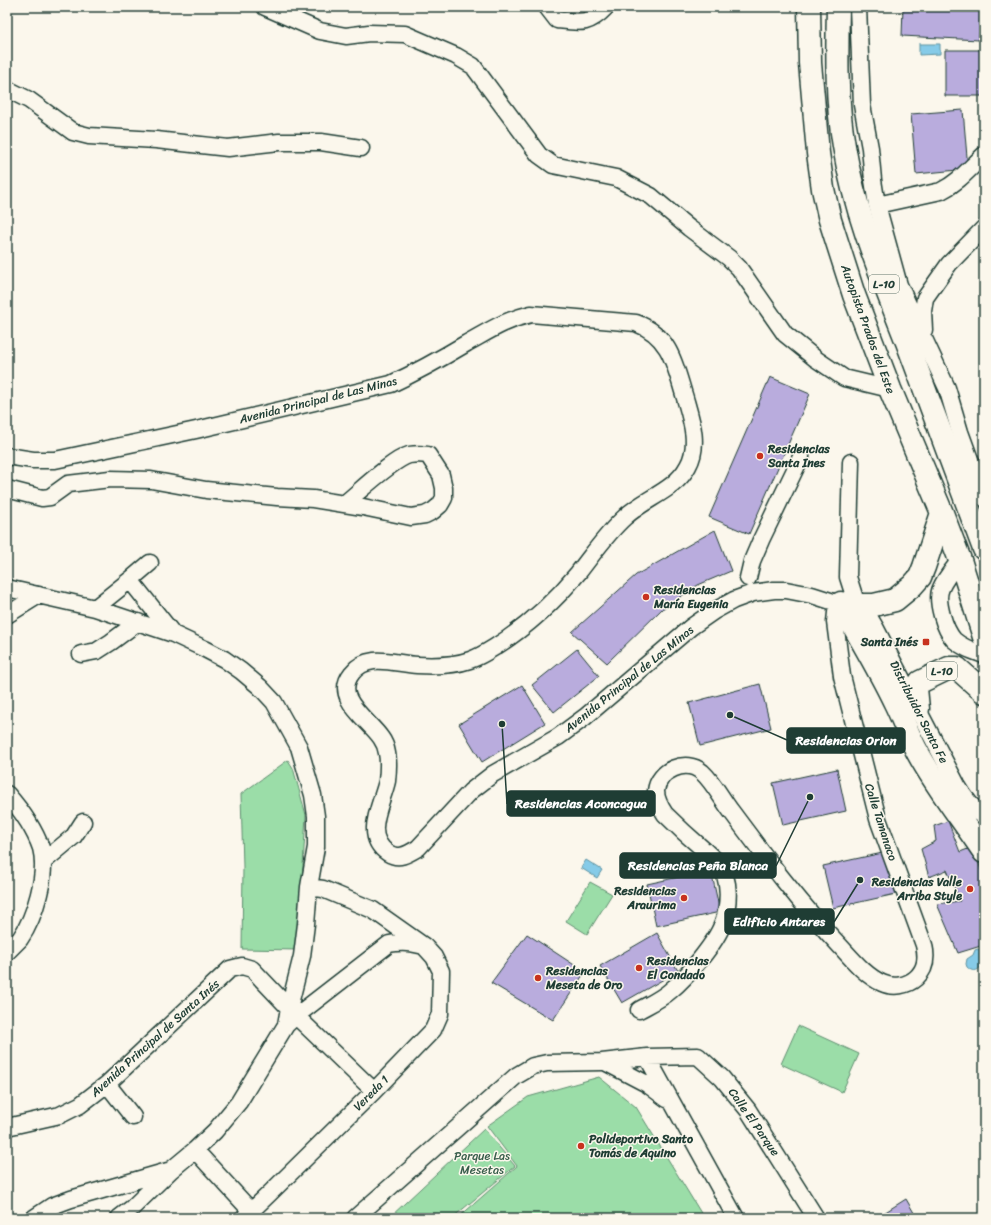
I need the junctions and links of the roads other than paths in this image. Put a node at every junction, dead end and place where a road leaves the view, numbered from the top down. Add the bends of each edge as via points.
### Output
1 (265, 7) edge
2 (547, 7) edge
3 (606, 7) edge
4 (809, 7) edge
5 (838, 7) edge
6 (858, 7) edge
7 (7, 89) edge
8 (361, 148) dead end
9 (984, 155) edge
10 (877, 205) junction
11 (984, 228) edge
12 (937, 280) junction
13 (899, 285) junction
14 (924, 337) junction
15 (890, 389) junction
16 (7, 456) edge
17 (801, 457) dead end
18 (851, 462) dead end
19 (7, 489) edge
20 (984, 498) edge
21 (344, 504) junction
22 (942, 513) junction
23 (984, 549) edge
24 (960, 560) junction
25 (150, 563) dead end
26 (748, 578) dead end
27 (130, 580) junction
28 (7, 588) edge
29 (39, 595) junction
30 (845, 604) junction
31 (95, 608) junction
32 (7, 615) edge
33 (138, 622) junction
34 (173, 634) junction
35 (984, 637) edge
36 (81, 654) dead end
37 (984, 655) edge
38 (984, 692) edge
39 (918, 709) junction
40 (7, 794) edge
41 (984, 816) edge
42 (83, 822) dead end
43 (984, 852) edge
44 (42, 862) junction
45 (309, 887) junction
46 (424, 946) junction
47 (7, 952) edge
48 (639, 1010) dead end
49 (291, 1016) junction
50 (647, 1057) junction
51 (605, 1062) junction
52 (107, 1084) junction
53 (374, 1091) junction
54 (673, 1103) junction
55 (133, 1117) dead end
56 (7, 1127) edge
57 (195, 1150) junction
58 (171, 1170) junction
59 (247, 1214) edge
60 (34, 1218) edge
61 (119, 1218) edge
62 (355, 1218) edge
63 (736, 1218) edge
64 (816, 1218) edge

1 - 15 street via 320,31 346,36 369,32 405,34 473,66 539,155 553,165 616,178 651,196 729,258 739,268 785,334 816,360 844,378
2 - 3 street via 557,20 578,22 593,19
4 - 15 highway, Autopista Prados del Este / L-10 via 810,63 823,189 854,295
5 - 23 highway, L-10 via 839,105 843,146 855,200
6 - 10 street via 862,105
7 - 8 street via 29,100 73,132 89,136 228,148 279,142 321,142
9 - 10 street via 965,175 941,191
10 - 13 street
11 - 12 street
12 - 13 street via 923,292 915,294
12 - 14 street via 925,298
13 - 14 street
14 - 20 street via 947,388
15 - 22 highway, Autopista Prados del Este / L-10
16 - 30 street, Avenida Principal de Las Minas via 55,460 391,384 497,326 531,314 636,323 656,333 670,352 692,427 694,453 690,464 675,484 645,501 623,518 558,596 518,631 486,653 471,660 446,665 369,661 353,671 348,678 346,686 351,704 386,747 387,782 374,829 376,840 382,848 398,857 418,848 471,790 493,774 558,737 691,627 714,611 753,593 774,590 812,595
17 - 26 street via 761,540
18 - 30 street
19 - 21 street via 42,498 50,497 68,484 110,479 151,480 206,490
21 - 21 street via 410,517 425,515 440,505 444,498 444,488 441,475 428,455 408,455
22 - 24 highway, Autopista Prados del Este / L-10
22 - 30 highway via 920,577 912,586 895,600 874,605
24 - 35 highway, Autopista Prados del Este / L-10
24 - 37 street via 940,588 940,605 945,624 954,639 966,649
25 - 27 street
27 - 31 street
27 - 34 street
28 - 29 street
29 - 31 street
29 - 32 street
30 - 39 street, Distribuidor Santa Fe via 868,615
30 - 43 highway via 918,753 941,792
30 - 48 street, Calle Tamanaco via 835,622 842,676 878,819 924,945 926,954 923,970 910,983 902,985 883,984 872,977 826,931 791,890 726,805 711,781 701,771 687,766 678,767 666,772 659,781 656,792 659,804 665,814 718,864 725,878 728,895 722,924 696,965 660,999
31 - 33 street
33 - 34 street
33 - 36 street via 97,651
34 - 45 street via 205,648 241,671 260,686 274,702 287,724 307,772 316,816 316,847
38 - 39 highway, L-10 via 958,668 948,668 920,682 916,688
39 - 41 street, Distribuidor Santa Fe via 965,798
40 - 44 street via 34,832 41,849
42 - 44 street via 74,836
44 - 47 street via 37,903 29,923
45 - 46 street, Vereda 1 via 323,889 374,910
45 - 49 street via 302,956
46 - 49 street via 399,942 389,944
46 - 53 street, Vereda 1 via 434,957 441,972 440,1014 433,1030
49 - 52 street, Avenida Principal de Santa Inés via 252,969 242,966 230,969
49 - 53 street, Avenida Principal de Santa Inés
49 - 57 street via 239,1102
50 - 51 street
50 - 54 street
50 - 64 street, Calle El Parque via 698,1056 709,1064 748,1110
51 - 54 street via 647,1084
51 - 62 street via 547,1063 533,1066 516,1076
52 - 55 street
52 - 56 street, Avenida Principal de Santa Inés via 80,1105 60,1115
53 - 59 street, Vereda 1
54 - 63 street
57 - 58 street
57 - 59 street
58 - 60 street via 71,1199 52,1206
58 - 61 street

